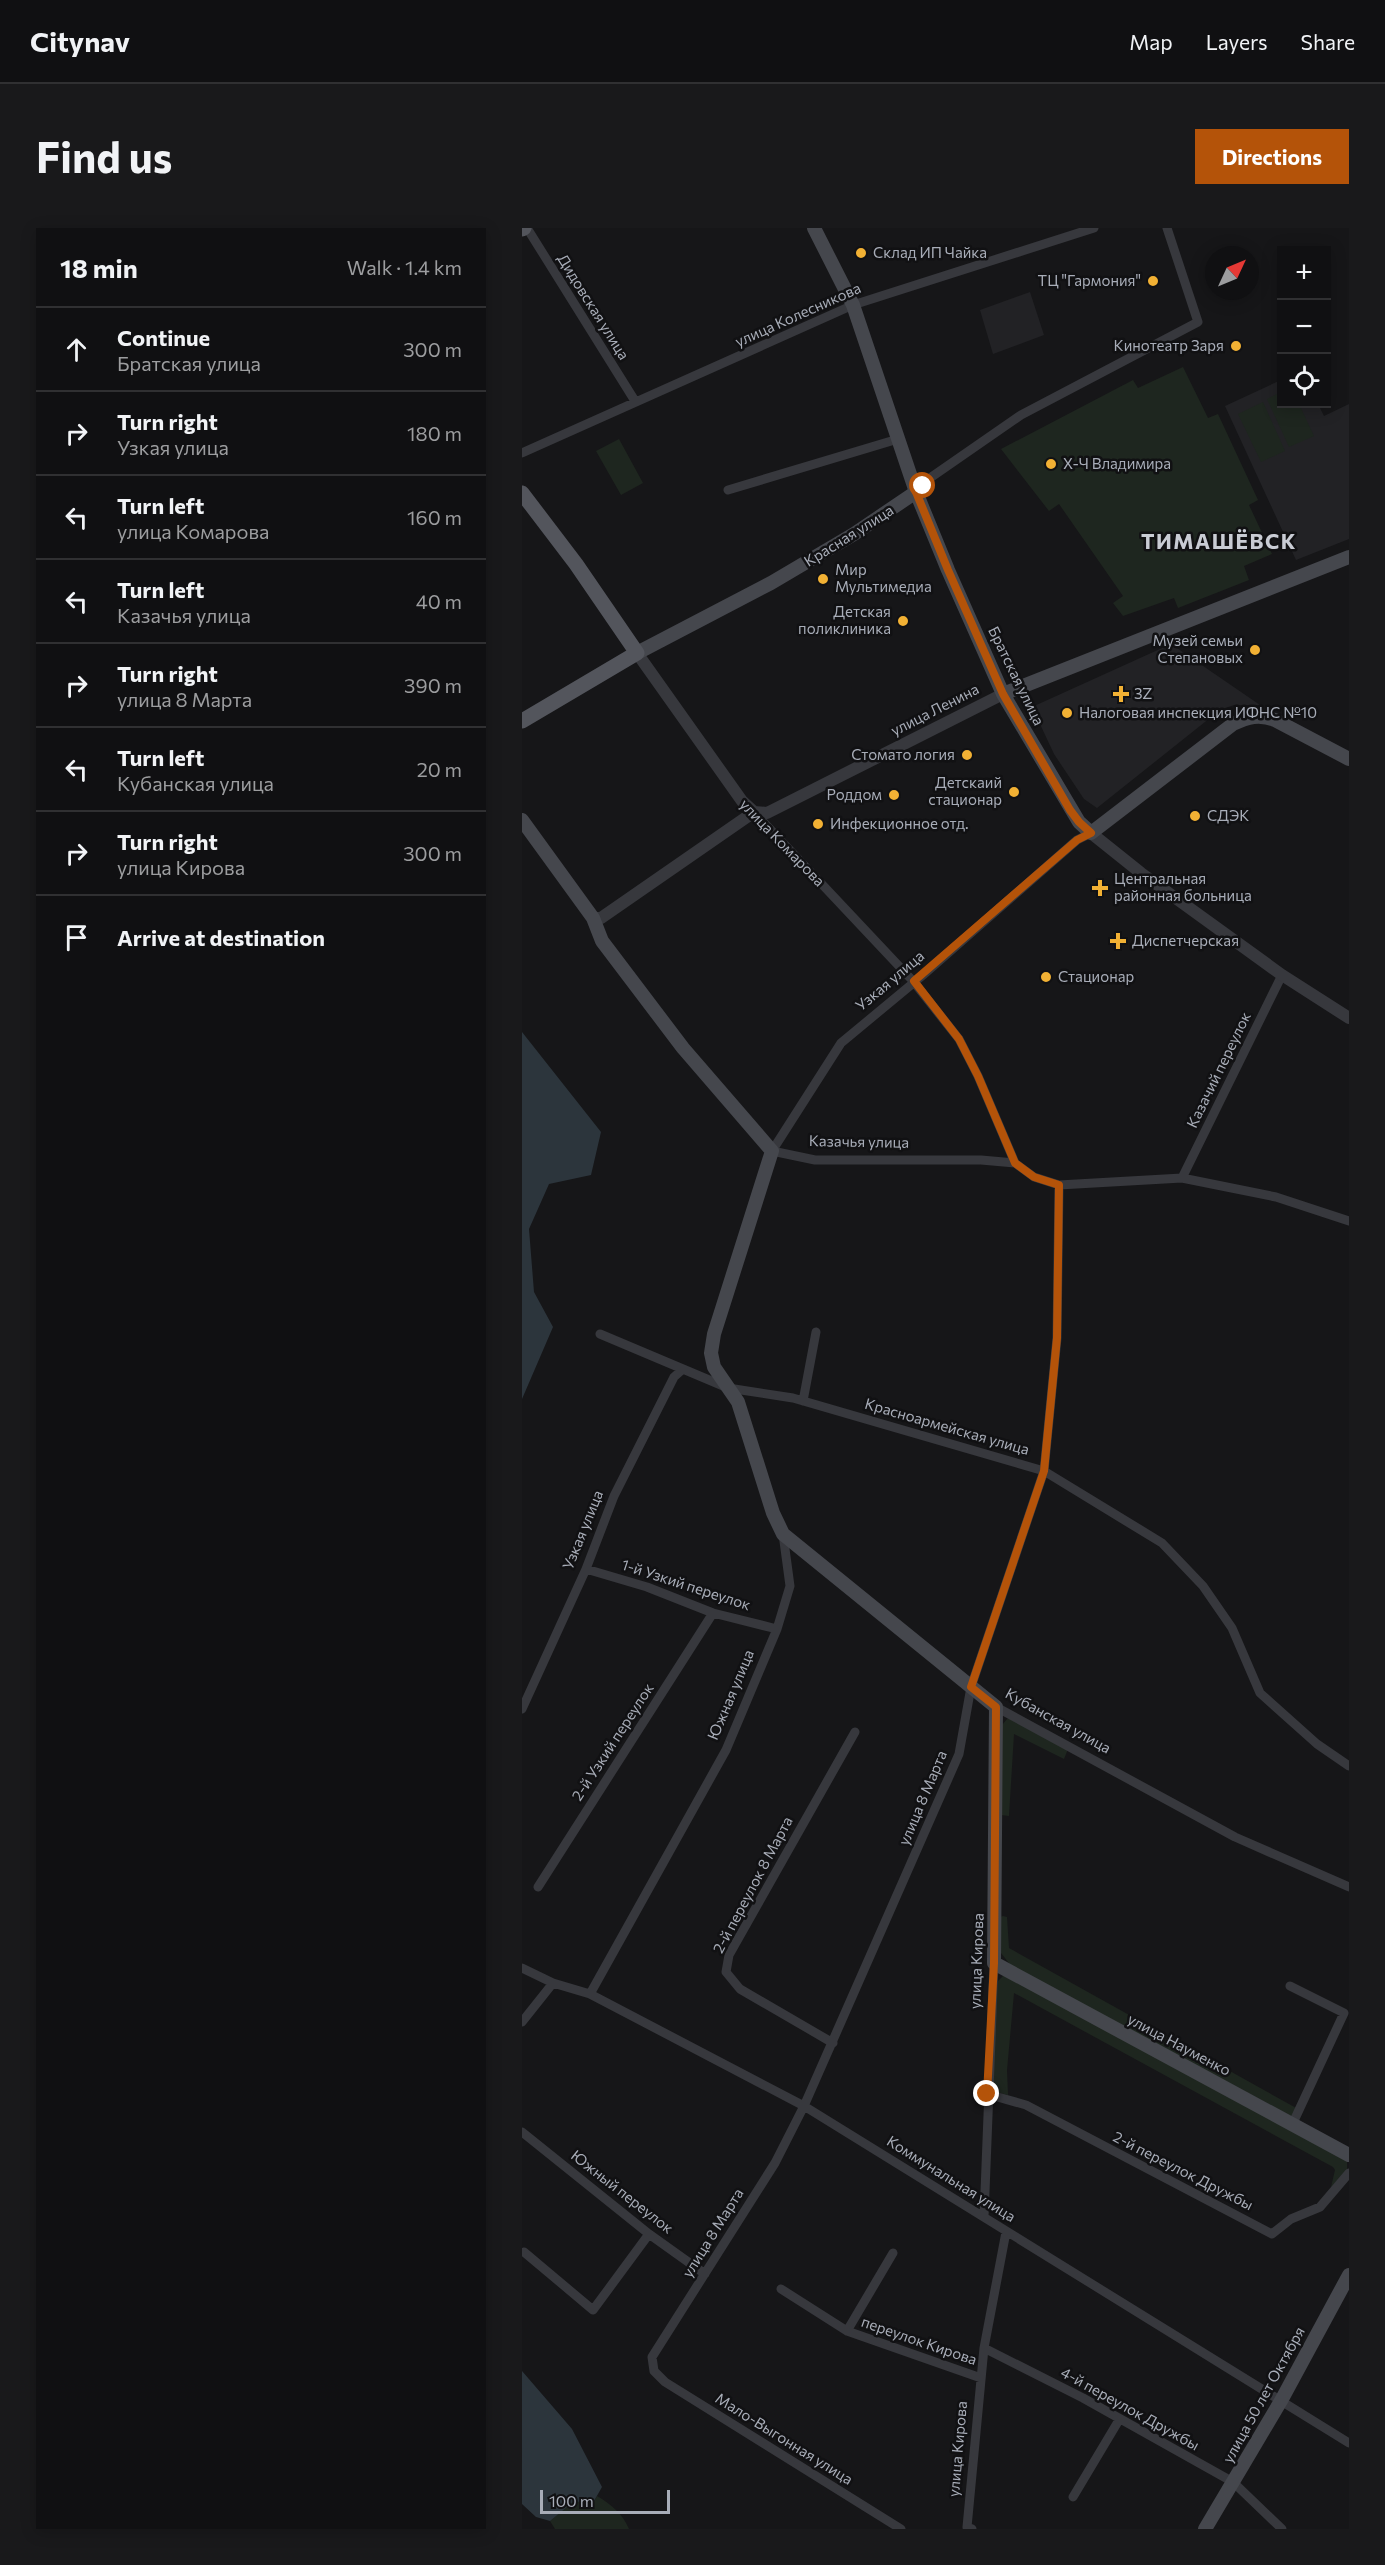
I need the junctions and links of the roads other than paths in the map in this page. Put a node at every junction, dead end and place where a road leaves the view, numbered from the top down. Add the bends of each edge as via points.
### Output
1 (524, 228) edge
2 (814, 228) edge
3 (1094, 228) edge
4 (1167, 228) edge
5 (853, 305) junction
6 (635, 401) junction
7 (898, 439) junction
8 (522, 453) edge
9 (728, 490) dead end
10 (916, 492) junction
11 (522, 493) edge
12 (1349, 557) edge
13 (637, 653) junction
14 (1003, 694) junction
15 (522, 721) edge
16 (1349, 759) edge
17 (754, 812) junction
18 (522, 820) edge
19 (1091, 833) junction
20 (593, 918) junction
21 (1282, 975) junction
22 (914, 981) junction
23 (1349, 1018) edge
24 (772, 1151) junction
25 (1015, 1163) junction
26 (1182, 1178) junction
27 (1059, 1185) junction
28 (1349, 1221) edge
29 (816, 1332) dead end
30 (600, 1334) dead end
31 (683, 1369) junction
32 (728, 1388) junction
33 (802, 1401) junction
34 (1044, 1471) junction
35 (783, 1534) junction
36 (586, 1569) junction
37 (713, 1613) junction
38 (777, 1629) junction
39 (971, 1687) junction
40 (996, 1707) junction
41 (522, 1709) edge
42 (855, 1732) dead end
43 (1349, 1766) edge
44 (538, 1887) dead end
45 (1349, 1887) edge
46 (994, 1963) junction
47 (522, 1968) edge
48 (553, 1983) junction
49 (1290, 1986) dead end
50 (590, 1994) junction
51 (522, 2022) edge
52 (833, 2043) junction
53 (987, 2094) junction
54 (804, 2106) junction
55 (1292, 2125) junction
56 (522, 2132) edge
57 (1349, 2154) edge
58 (1349, 2173) edge
59 (984, 2217) junction
60 (1006, 2232) junction
61 (650, 2234) junction
62 (524, 2252) dead end
63 (893, 2253) dead end
64 (705, 2274) junction
65 (1349, 2275) edge
66 (781, 2289) dead end
67 (847, 2331) junction
68 (984, 2348) junction
69 (654, 2371) joint
70 (981, 2379) junction
71 (1282, 2400) junction
72 (1119, 2420) junction
73 (1349, 2443) edge
74 (1233, 2482) junction
75 (1073, 2497) dead end
76 (970, 2528) edge
77 (901, 2529) edge
78 (1204, 2529) edge
79 (1282, 2529) edge

1 - 6 street, Дидовская улица
2 - 5 main road, Братская улица
3 - 5 street, улица Колесникова
4 - 10 street, Красная улица via 1198,322 1021,415 930,478
5 - 6 street, улица Колесникова
5 - 7 main road, Братская улица
6 - 8 street, улица Колесникова
7 - 9 street
7 - 10 main road, Братская улица
10 - 13 main road, Красная улица via 771,583
10 - 14 main road, Братская улица
11 - 13 main road, улица Комарова
12 - 14 main road, улица Ленина
13 - 15 main road, Красная улица
13 - 17 street, улица Комарова via 742,801
14 - 17 street, улица Ленина via 767,813
14 - 19 main road, Братская улица via 1070,810
16 - 19 main road, Узкая улица via 1275,720 1259,716 1244,719
17 - 20 street, улица Ленина via 601,918
17 - 22 street, улица Комарова
18 - 20 main road
19 - 21 street, Братская улица
19 - 22 street, Узкая улица via 1077,840
20 - 24 main road via 602,941 683,1048
21 - 23 street, Братская улица
21 - 26 street, Казачий переулок
22 - 24 street, Узкая улица via 841,1043
22 - 25 street, улица Комарова via 959,1039
24 - 25 street, Казачья улица via 815,1160
24 - 32 main road, Узкая улица via 714,1334 711,1360
25 - 27 street, Казачья улица via 1034,1177
26 - 27 street, Казачья улица
26 - 28 street, Казачья улица via 1276,1197
27 - 34 street, улица 8 Марта via 1057,1338
29 - 33 street
30 - 31 street, Красноармейская улица
31 - 32 street, Красноармейская улица
31 - 36 street, Узкая улица via 674,1377 614,1496
32 - 33 street, Красноармейская улица
32 - 35 main road, Южная улица via 738,1402
33 - 34 street, Красноармейская улица
34 - 39 street, улица 8 Марта
34 - 43 street, Красноармейская улица via 1162,1543 1203,1586 1232,1628 1260,1693 1317,1744
35 - 38 street, Южная улица via 790,1586
35 - 39 main road, Кубанская улица
36 - 37 street, 1-й Узкий переулок via 648,1587
36 - 41 street, Узкая улица
37 - 38 street, 1-й Узкий переулок
37 - 44 street, 2-й Узкий переулок
38 - 50 street, Южная улица via 726,1750
39 - 40 main road, Кубанская улица
39 - 52 street, улица 8 Марта via 959,1754
40 - 45 street, Кубанская улица via 1235,1837
40 - 46 main road, улица Кирова
42 - 52 street, 2-й переулок 8 Марта via 729,1955 726,1972 740,1989
46 - 53 street, улица Кирова
46 - 55 main road, улица Науменко
47 - 48 street, Коммунальная улица
48 - 50 street, Коммунальная улица
48 - 51 street
49 - 55 street via 1344,2013
50 - 54 street, Коммунальная улица
52 - 54 street, улица 8 Марта
53 - 58 street, 2-й переулок Дружбы via 1026,2105 1272,2234 1291,2219 1320,2207
53 - 59 street, улица Кирова
54 - 59 street, Коммунальная улица
54 - 64 street, улица 8 Марта via 775,2163
55 - 57 main road, улица Науменко
56 - 61 street, Южный переулок
59 - 60 street, Коммунальная улица
60 - 68 street, улица Кирова
60 - 71 street, Коммунальная улица
61 - 62 street via 593,2310
61 - 64 street, Южный переулок
63 - 67 street, переулок Кирова
64 - 69 street, улица 8 Марта via 652,2357
65 - 71 main road, улица 50 лет Октября
66 - 67 street, переулок Кирова
67 - 70 street, переулок Кирова
68 - 70 street, улица Кирова
68 - 72 street, 4-й переулок Дружбы
69 - 77 street, Мало-Выгонная улица via 665,2382
70 - 76 street, улица Кирова
71 - 73 street, Коммунальная улица
71 - 74 main road, улица 50 лет Октября
72 - 74 street, 4-й переулок Дружбы
72 - 75 street
74 - 78 main road, улица 50 лет Октября
74 - 79 street, 4-й переулок Дружбы

